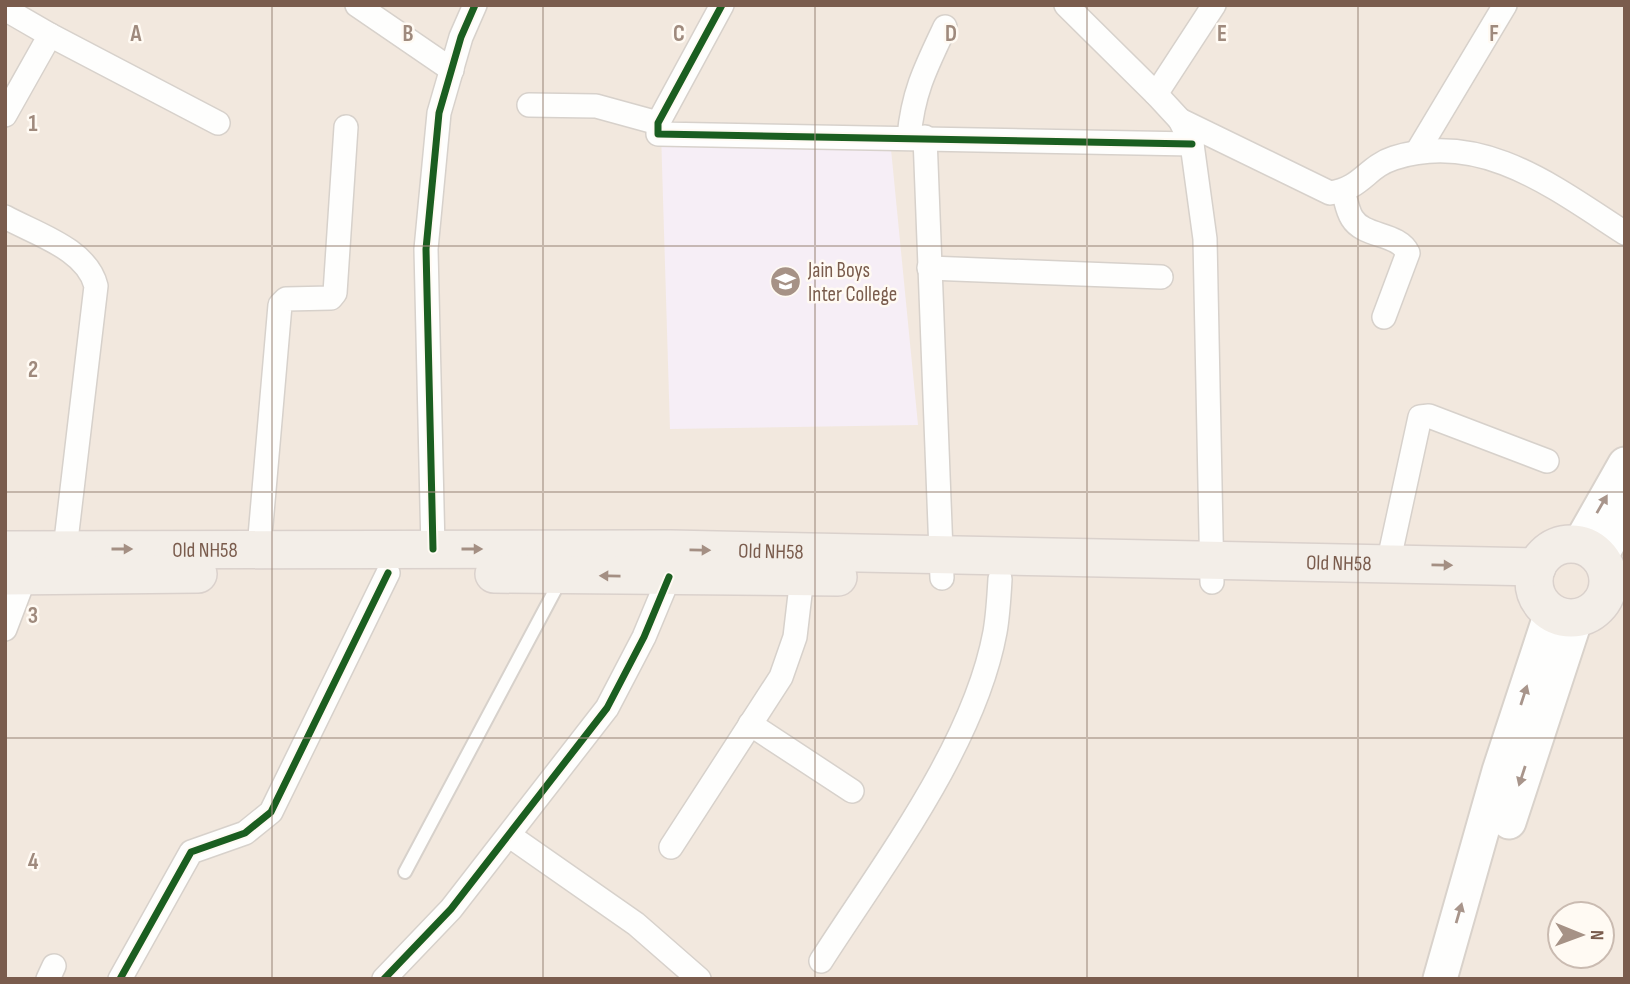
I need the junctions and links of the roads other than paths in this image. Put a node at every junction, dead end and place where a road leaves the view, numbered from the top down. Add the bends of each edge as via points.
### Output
1 (358, 5) edge
2 (475, 5) edge
3 (722, 5) edge
4 (1066, 5) edge
5 (1214, 5) edge
6 (1505, 5) edge
7 (5, 9) edge
8 (946, 27) dead end
9 (50, 35) junction
10 (452, 70) junction
11 (1156, 94) junction
12 (529, 105) dead end
13 (5, 115) edge
14 (1180, 120) junction
15 (658, 123) junction
16 (218, 124) dead end
17 (346, 127) dead end
18 (917, 137) junction
19 (1192, 144) junction
20 (1416, 152) junction
21 (1343, 191) junction
22 (5, 217) edge
23 (1625, 233) edge
24 (929, 268) junction
25 (1161, 277) dead end
26 (1384, 317) dead end
27 (1547, 461) dead end
28 (1625, 464) edge
29 (1625, 514) edge
30 (259, 548) junction
31 (433, 549) junction
32 (27, 560) edge
33 (192, 561) junction
34 (1388, 564) junction
35 (941, 566) junction
36 (1212, 571) junction
37 (388, 573) junction
38 (1607, 573) edge
39 (563, 575) junction
40 (669, 577) junction
41 (802, 577) junction
42 (1000, 579) junction
43 (1550, 598) junction
44 (5, 629) edge
45 (750, 724) junction
46 (852, 791) dead end
47 (510, 836) junction
48 (671, 847) dead end
49 (405, 872) dead end
50 (821, 961) dead end
51 (120, 979) edge
52 (384, 979) edge
53 (699, 979) edge
54 (1440, 979) edge
55 (1465, 979) edge

1 - 10 street
2 - 10 street
3 - 15 street
4 - 11 street
5 - 11 street
6 - 20 street
7 - 9 street
8 - 18 street via 912,102
9 - 13 street
9 - 16 street
10 - 31 street via 439,113 426,249
11 - 14 street
12 - 15 street via 596,106
14 - 19 street
14 - 21 street via 1319,189
15 - 18 street via 656,132 661,135
17 - 30 street via 335,292 331,298 286,299 280,305
18 - 19 street
18 - 24 street
19 - 36 street via 1205,239
20 - 21 street via 1379,163 1357,185
20 - 23 street via 1488,156 1547,184
21 - 26 street via 1358,225 1401,244 1408,253
22 - 32 street via 83,261 96,286
24 - 25 street
24 - 35 street
27 - 34 street via 1429,416 1420,417
38 -> 28 main road
29 - 38 main road
30 - 31 main road, Old NH58
30 - 33 main road, Old NH58
31 -> 35 main road, Old NH58
32 -> 33 main road, Old NH58
32 - 33 main road, Old NH58
32 - 44 street
33 - 37 main road, Old NH58
34 - 36 main road, Old NH58
34 -> 43 main road, Old NH58
35 - 36 main road, Old NH58
35 - 41 main road, Old NH58
35 - 42 main road, Old NH58
36 - 42 main road, Old NH58
36 - 43 main road, Old NH58
37 - 39 main road, Old NH58
37 - 51 street via 271,812 246,833 191,852
38 - 43 main road via 1588,614
38 - 43 main road via 1553,548
40 -> 39 main road, Old NH58
39 - 49 lane
40 - 41 main road, Old NH58
40 - 47 street via 607,708
41 - 45 street via 791,655
42 - 50 street via 995,632 984,675 959,735
54 -> 43 main road
43 -> 55 main road via 1521,778
45 - 46 street
45 - 48 street
47 - 52 street via 451,909
47 - 53 street via 636,924

